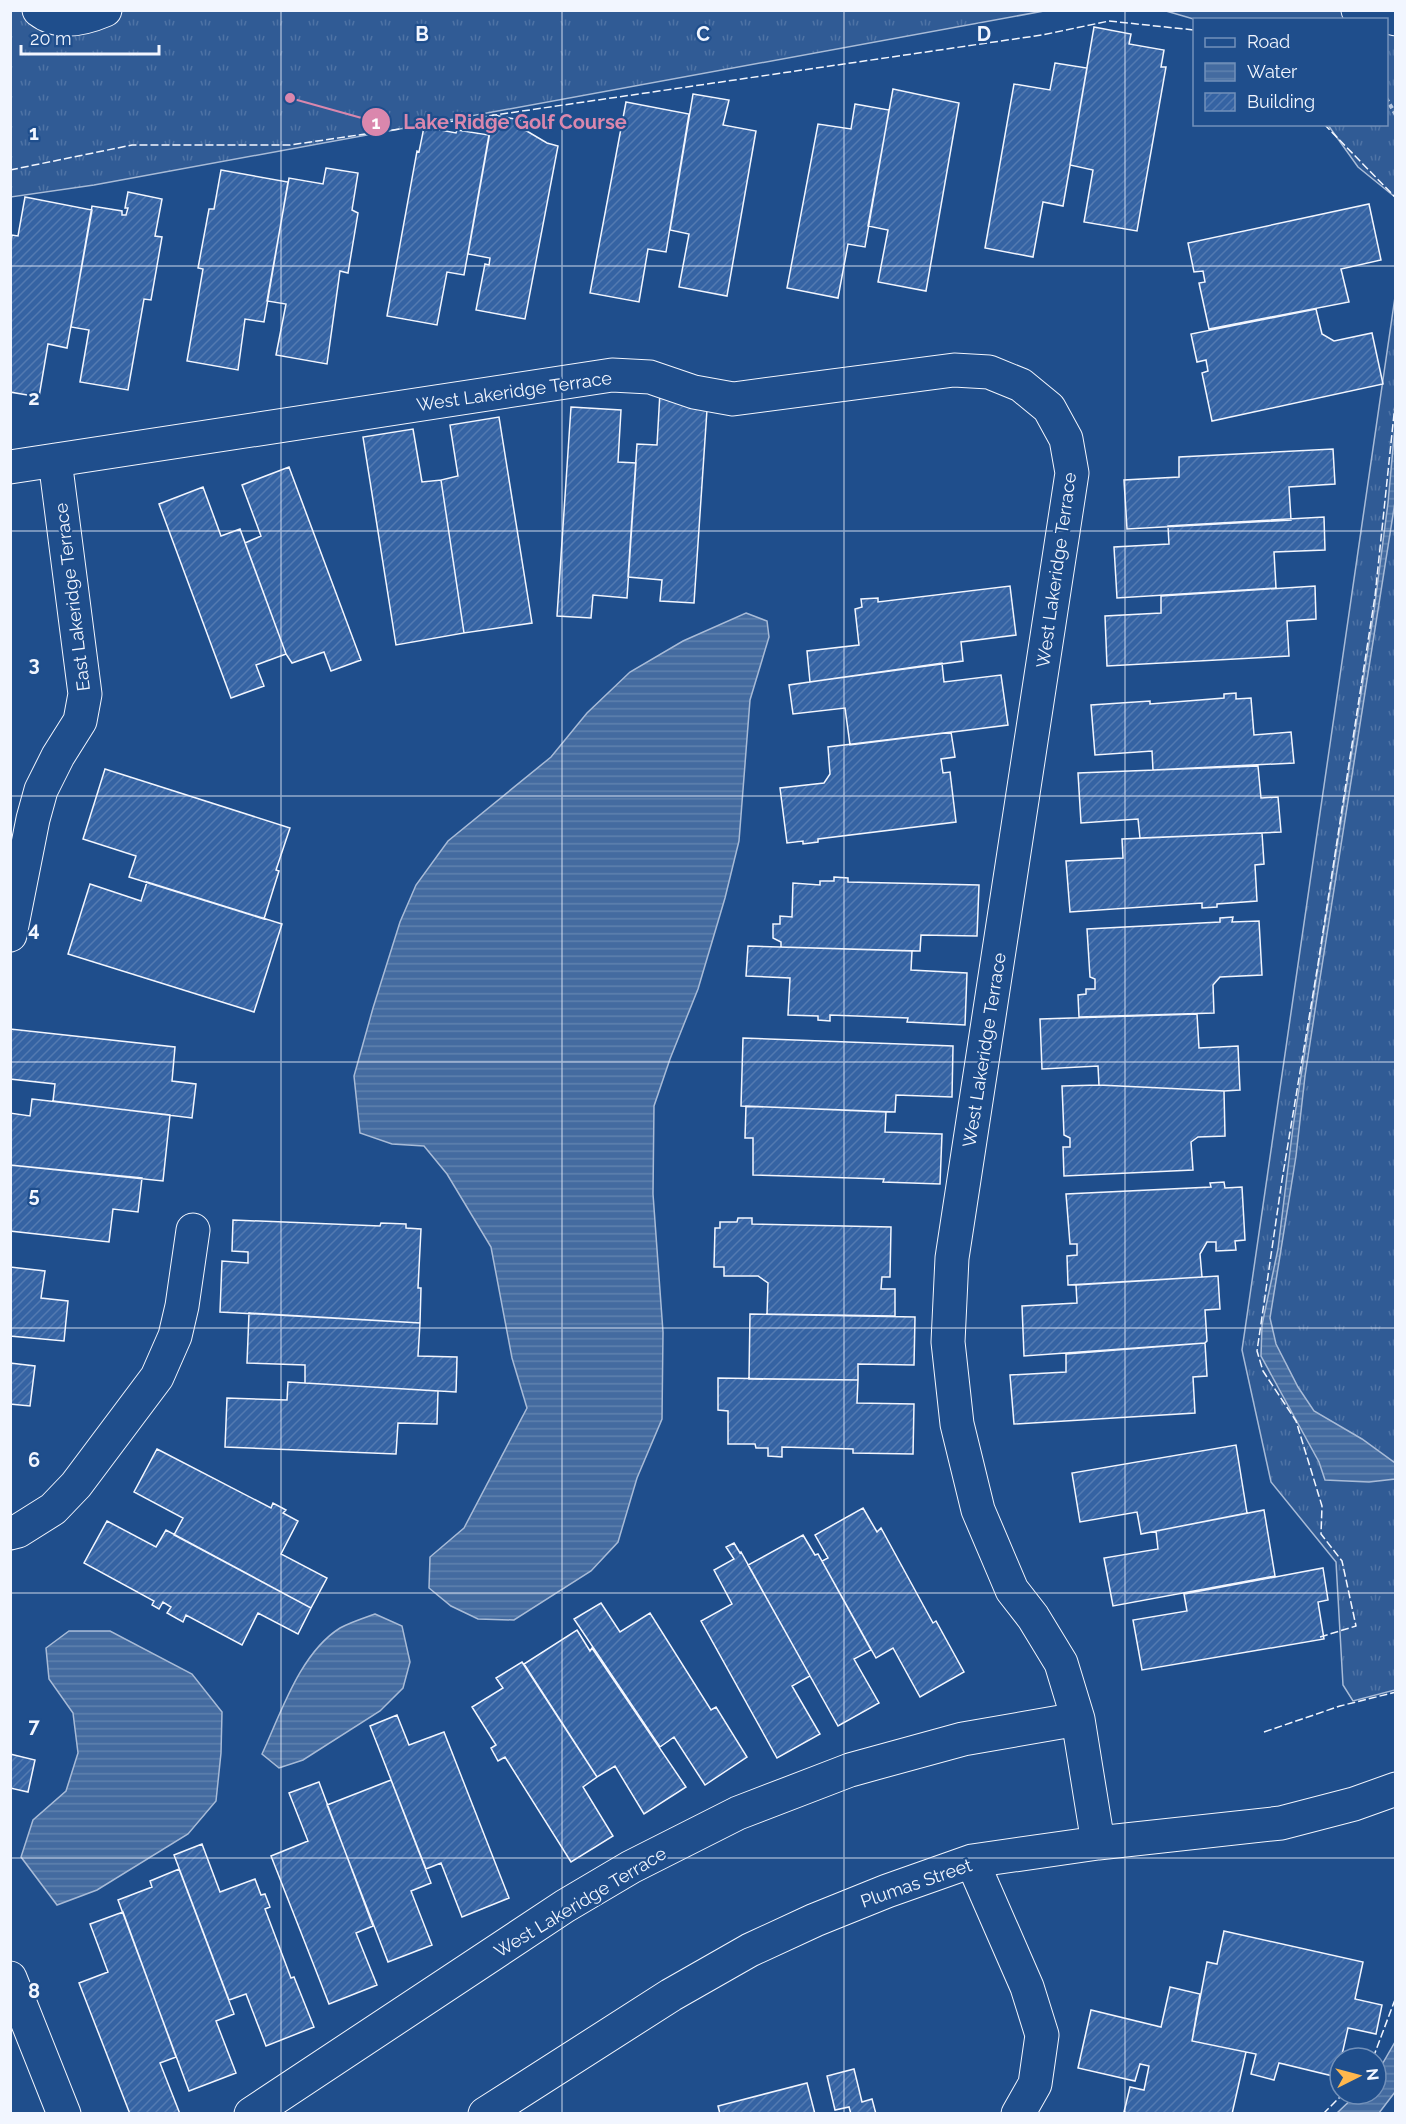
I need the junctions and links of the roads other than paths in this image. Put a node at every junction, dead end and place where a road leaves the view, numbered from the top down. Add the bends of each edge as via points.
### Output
1 (39, 10) edge
2 (105, 10) edge
3 (1358, 10) edge
4 (1395, 19) edge
5 (55, 460) junction
6 (10, 467) edge
7 (10, 935) edge
8 (193, 1230) dead end
9 (10, 1533) edge
10 (1078, 1719) junction
11 (1395, 1790) edge
12 (1098, 1843) junction
13 (972, 1861) junction
14 (10, 1978) edge
15 (64, 2114) edge
16 (251, 2114) edge
17 (485, 2114) edge
18 (1018, 2114) edge

1 - 2 street via 47,17 66,20
3 - 4 street
5 - 6 street, West Lakeridge Terrace
5 - 7 street, East Lakeridge Terrace via 85,694 80,721 40,790
5 - 10 street, West Lakeridge Terrace via 612,375 650,377 694,392 733,399 954,370 989,372 1021,385 1048,408 1066,439 1072,473 952,1258 948,1342 957,1424 978,1510 1012,1590 1060,1663
8 - 9 street via 175,1336 157,1377 54,1509
10 - 12 street, West Lakeridge Terrace
10 - 16 street, West Lakeridge Terrace via 952,1742 850,1770 738,1813 631,1867 565,1906
11 - 12 street, Plumas Street via 1281,1823
12 - 13 street, Plumas Street
13 - 17 street, Plumas Street via 887,1891 750,1950 671,1995
13 - 18 street via 1027,1987 1042,2035 1035,2084
14 - 15 street

